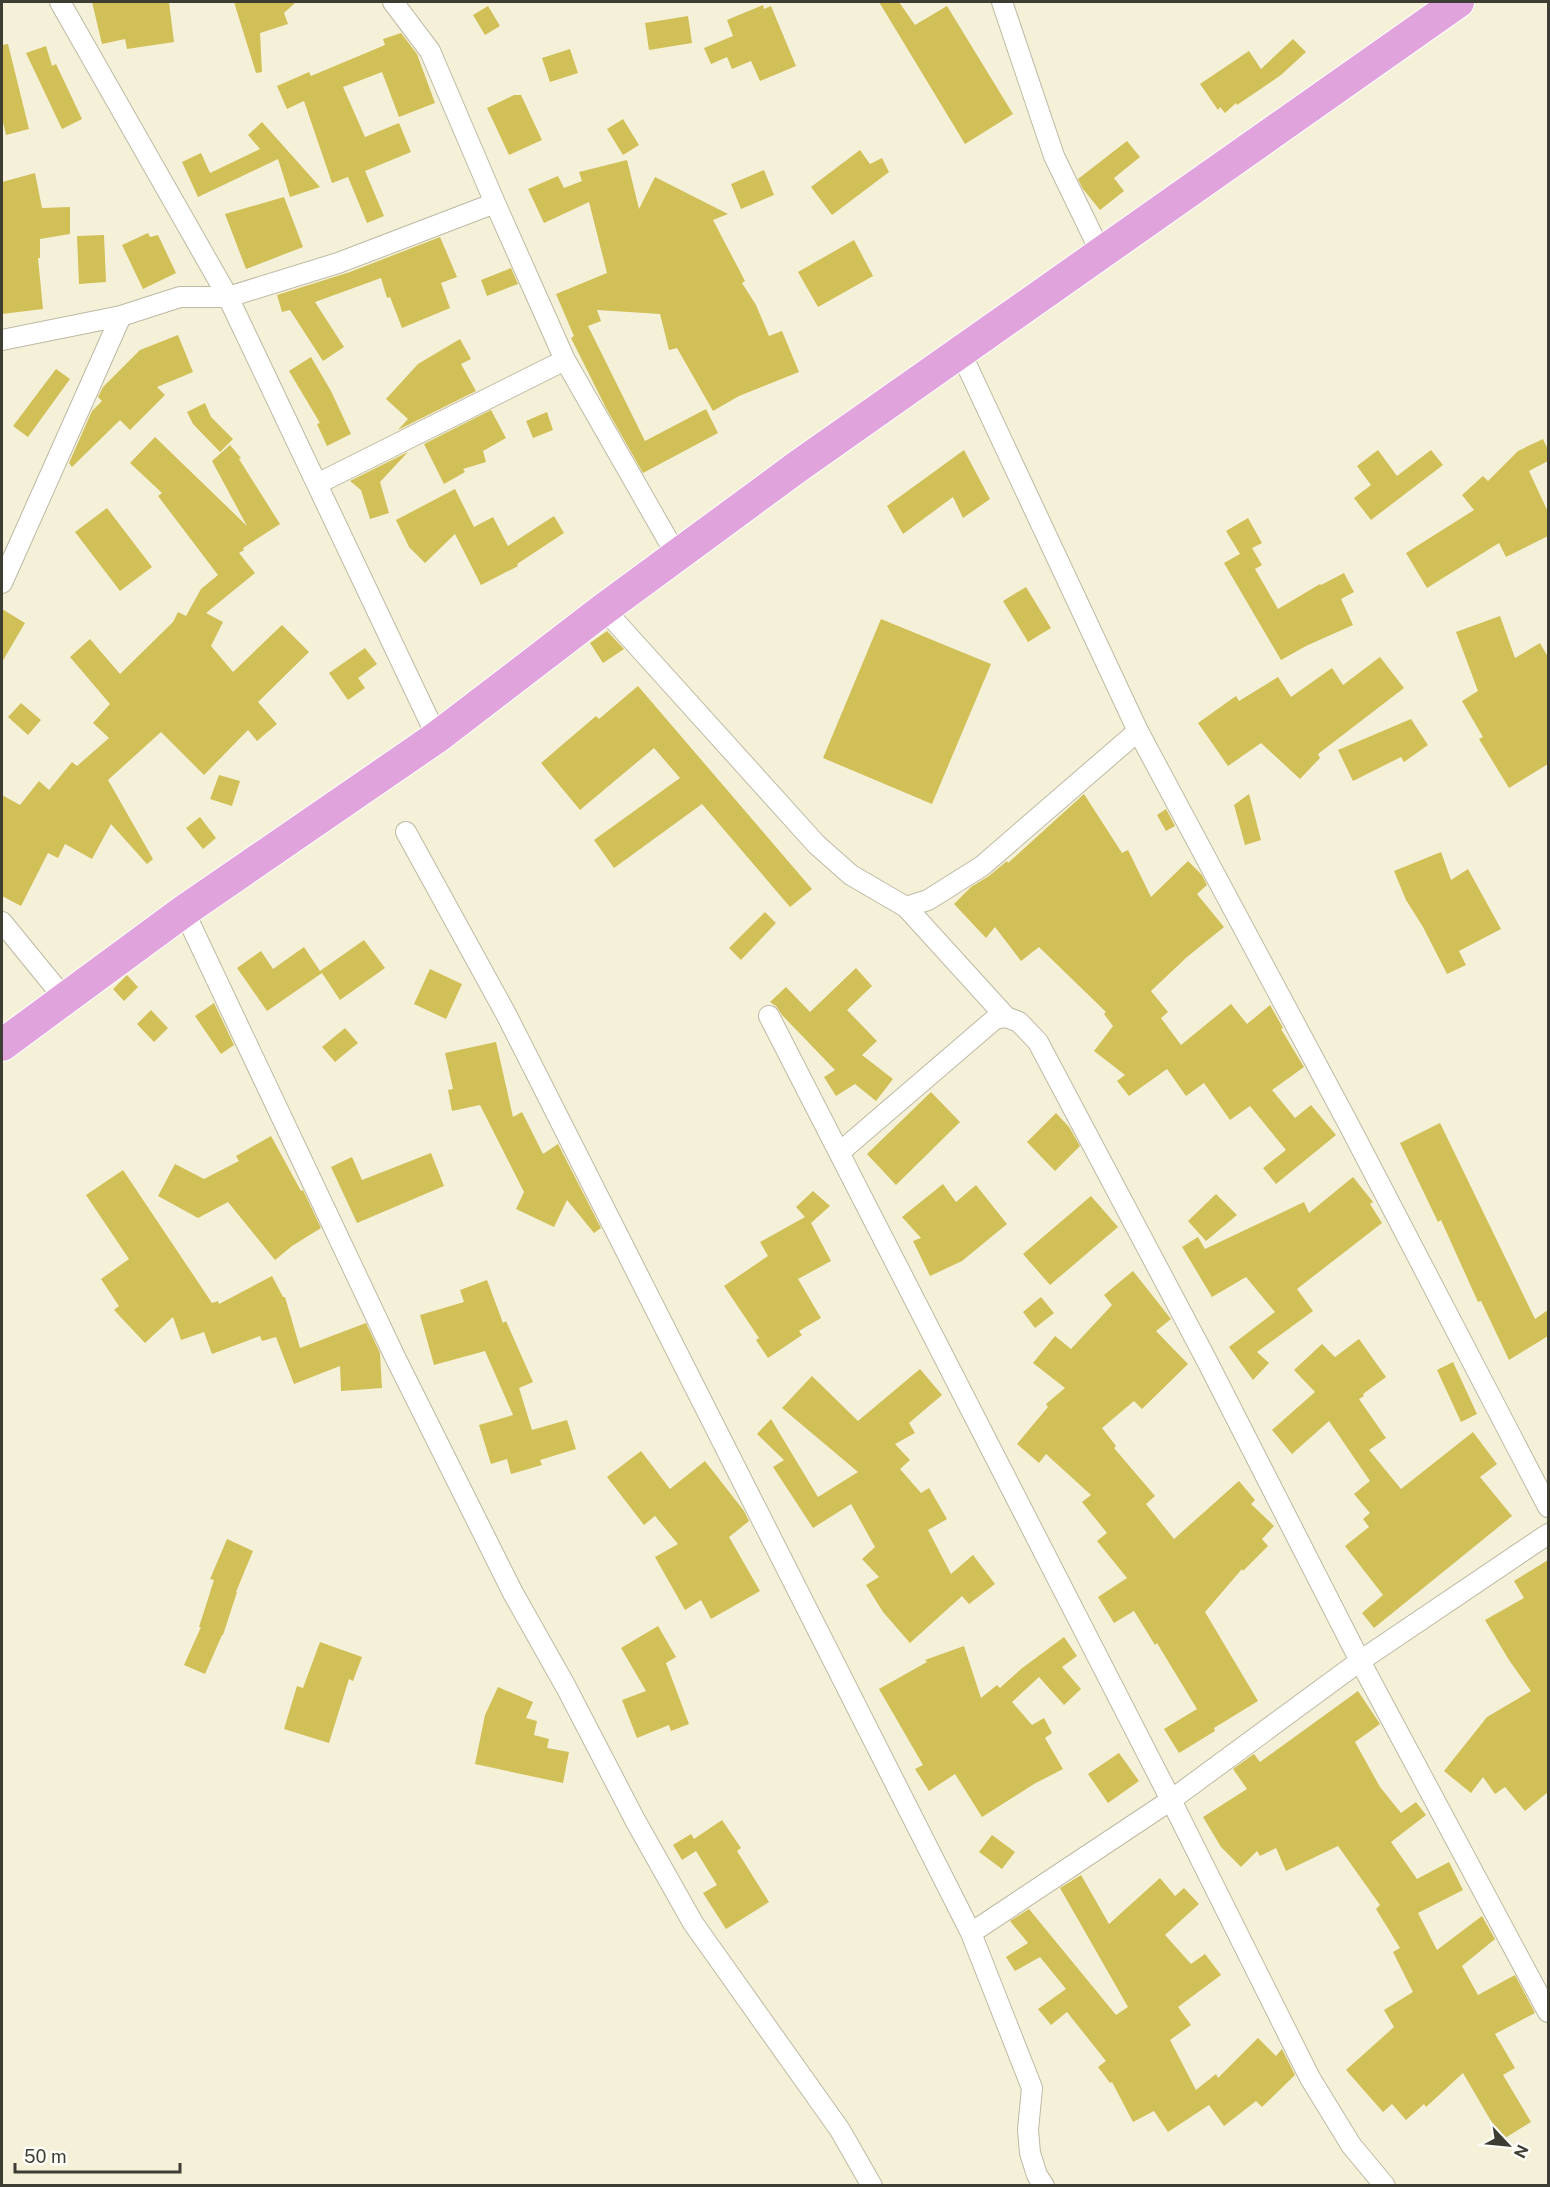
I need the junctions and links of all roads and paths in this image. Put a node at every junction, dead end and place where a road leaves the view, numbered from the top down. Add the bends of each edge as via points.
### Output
1 (60, 2) edge
2 (393, 2) edge
3 (1002, 2) edge
4 (1458, 2) edge
5 (495, 203) junction
6 (1101, 254) junction
7 (228, 297) junction
8 (121, 316) junction
9 (2, 340) edge
10 (960, 351) junction
11 (565, 360) junction
12 (317, 484) junction
13 (677, 556) junction
14 (2, 583) edge
15 (604, 609) junction
16 (1138, 731) junction
17 (437, 738) junction
18 (406, 832) dead end
19 (906, 907) junction
20 (184, 911) junction
21 (2, 922) edge
22 (64, 998) junction
23 (769, 1016) dead end
24 (1006, 1017) junction
25 (2, 1045) edge
26 (840, 1152) junction
27 (1548, 1507) edge
28 (1548, 1534) edge
29 (1360, 1661) junction
30 (1171, 1800) junction
31 (971, 1933) junction
32 (1548, 2012) edge
33 (872, 2186) edge
34 (1044, 2186) edge
35 (1385, 2186) edge

1 - 7 street
2 - 5 street via 430,51
3 - 6 street via 1054,156
4 - 6 main road
5 - 7 street via 338,263
5 - 11 street
6 - 10 main road
7 - 8 street via 180,297
7 - 12 street
8 - 9 street
8 - 14 street
10 - 13 main road
10 - 16 street
11 - 12 street
11 - 13 street
12 - 17 street
13 - 15 main road
15 - 17 main road
15 - 19 street via 817,844 851,875
16 - 19 street via 982,866 928,900
16 - 27 street
17 - 20 main road
18 - 31 street via 527,1056
19 - 24 street
20 - 22 main road
20 - 33 street via 395,1357 513,1593 635,1820 693,1923 840,2130
21 - 22 street
22 - 25 main road
23 - 26 street
24 - 26 street via 995,1019
24 - 29 street via 1018,1022 1038,1042
26 - 30 street
28 - 29 street
29 - 30 street
29 - 32 street
30 - 31 street
30 - 35 street via 1310,2078 1351,2145
31 - 34 street via 1032,2088 1030,2152

